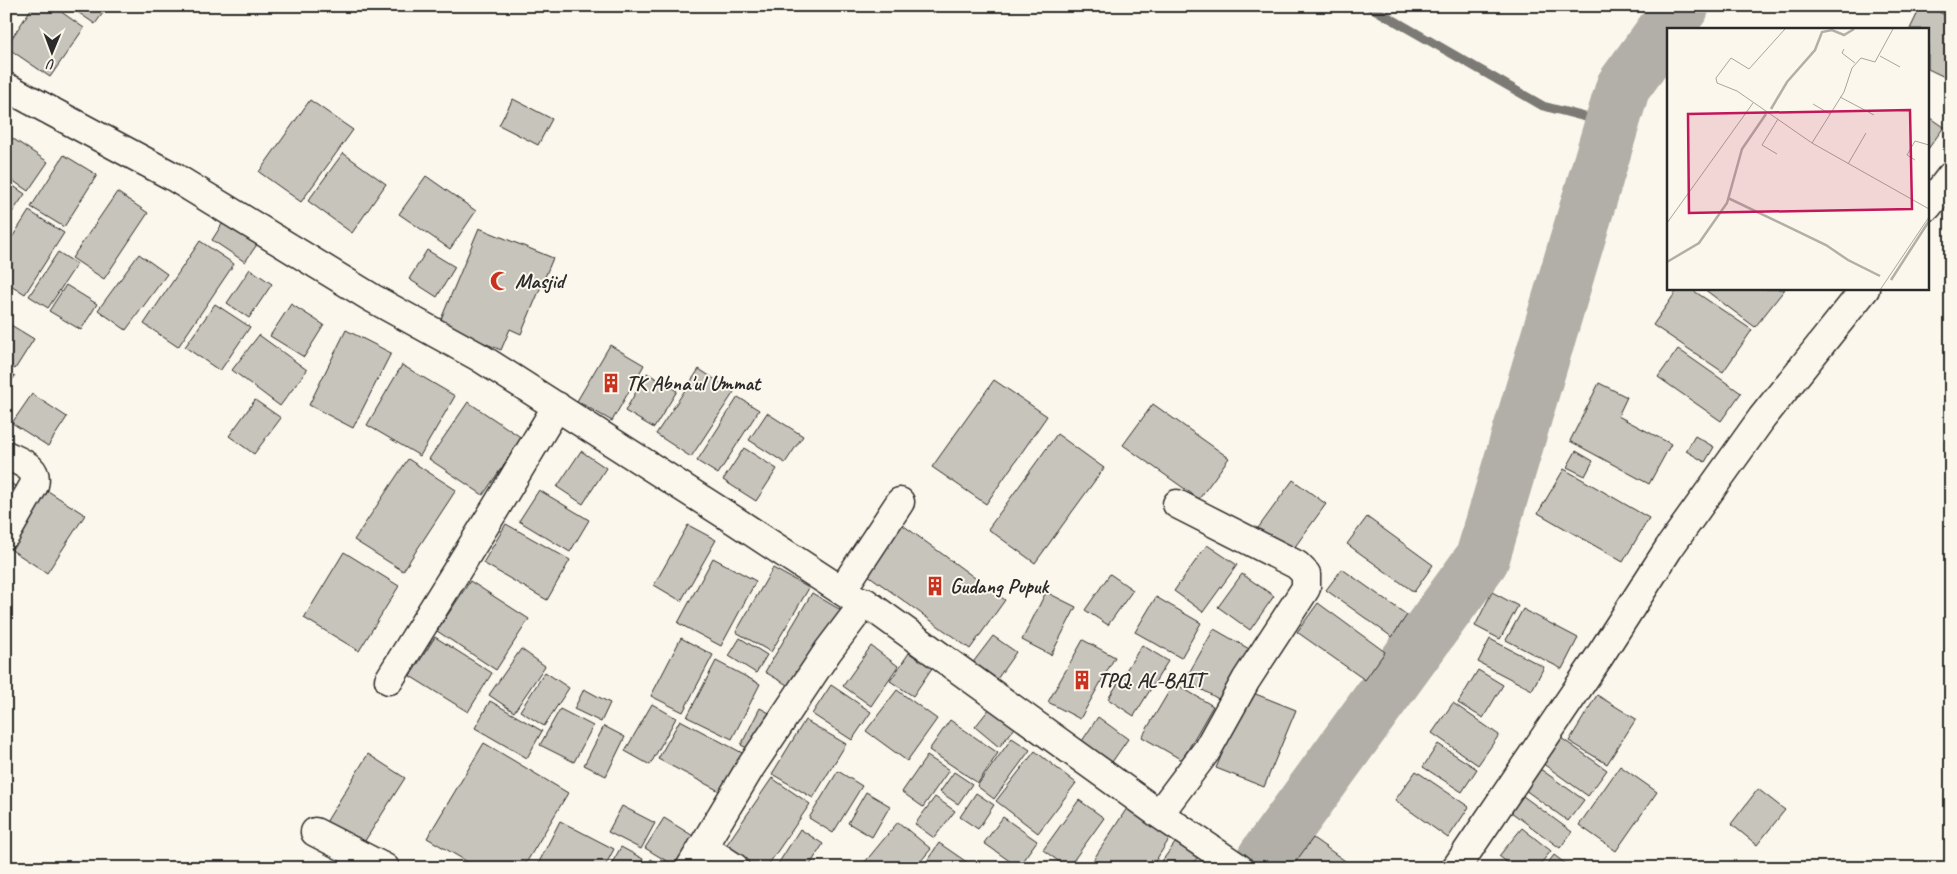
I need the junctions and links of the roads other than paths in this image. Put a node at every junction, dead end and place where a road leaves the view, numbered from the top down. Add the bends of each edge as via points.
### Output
1 (6, 87) edge
2 (1951, 176) edge
3 (1930, 203) edge
4 (1865, 290) edge
5 (557, 406) junction
6 (6, 455) edge
7 (900, 502) dead end
8 (1177, 504) dead end
9 (6, 534) edge
10 (854, 596) junction
11 (388, 680) dead end
12 (1160, 814) junction
13 (315, 832) dead end
14 (696, 857) edge
15 (385, 868) edge
16 (735, 868) edge
17 (1239, 868) edge
18 (1456, 868) edge

1 - 5 street via 174,177
2 - 3 street
4 - 18 street via 1762,418 1669,548
5 - 10 street
5 - 11 street
6 - 9 street via 30,468 36,477
7 - 10 street
8 - 12 street via 1297,565 1306,574 1306,588 1246,680 1207,750
10 - 12 street
10 - 14 street via 828,651 750,768
12 - 17 street
13 - 15 street
14 - 16 street

